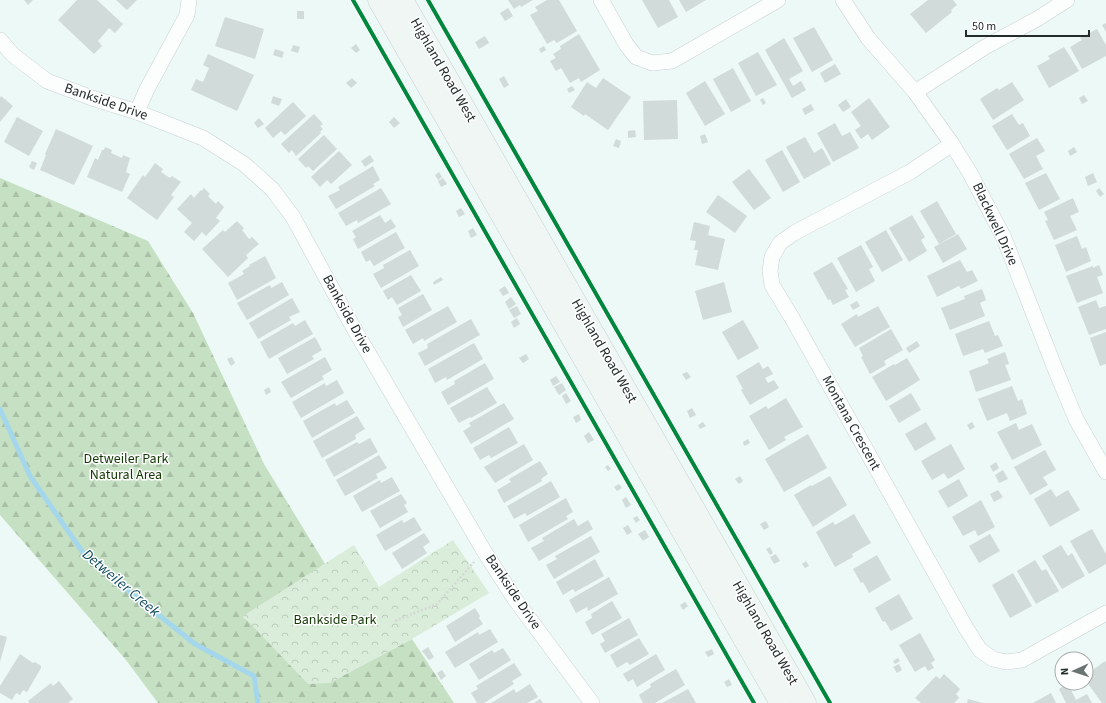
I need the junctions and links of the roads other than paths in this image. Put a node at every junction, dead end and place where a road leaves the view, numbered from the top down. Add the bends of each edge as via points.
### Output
1 (189, 0) edge
2 (379, 0) edge
3 (402, 0) edge
4 (601, 0) edge
5 (778, 0) edge
6 (843, 0) edge
7 (1067, 0) edge
8 (0, 40) edge
9 (915, 92) junction
10 (137, 112) junction
11 (952, 144) junction
12 (1106, 472) edge
13 (1106, 613) edge
14 (592, 703) edge
15 (781, 703) edge
16 (805, 703) edge

1 - 10 street via 187,15
2 - 15 main road, Highland Road West
3 - 16 main road, Highland Road West
4 - 5 street via 636,57 652,63 672,61
6 - 9 street, Blackwell Drive via 868,38
7 - 9 street via 985,47
8 - 10 street, Bankside Drive via 13,55 47,81
9 - 11 street, Blackwell Drive
10 - 14 street, Bankside Drive via 203,138 244,164 272,189 293,217 353,327 484,551 514,598
11 - 12 street, Blackwell Drive via 1004,238 1073,412
11 - 13 street, Montana Crescent via 910,172 794,233 780,243 772,257 772,285 980,650 993,659 1006,662 1022,660

